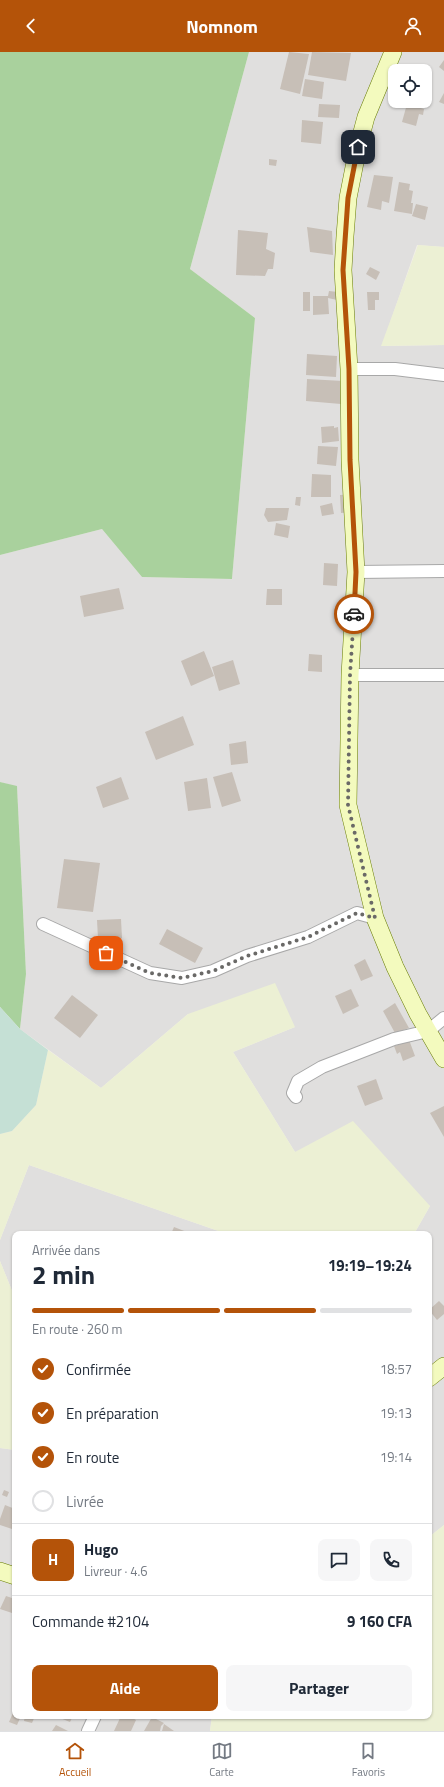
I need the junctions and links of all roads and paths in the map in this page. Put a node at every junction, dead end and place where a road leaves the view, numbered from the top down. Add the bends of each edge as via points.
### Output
1 (393, 52) edge
2 (349, 369) junction
3 (444, 375) edge
4 (444, 571) edge
5 (356, 572) junction
6 (350, 675) junction
7 (444, 675) edge
8 (375, 918) junction
9 (43, 924) dead end
10 (444, 1018) edge
11 (428, 1031) junction
12 (444, 1059) edge
13 (296, 1097) dead end
14 (444, 1366) edge
15 (432, 1376) edge
16 (0, 1571) edge
17 (12, 1575) edge
18 (93, 1719) edge
19 (88, 1731) edge

1 - 2 street via 366,117 348,198 343,270
2 - 3 street via 395,369
2 - 5 street via 350,460
4 - 5 street
5 - 6 street
6 - 7 street
6 - 8 street via 348,805
8 - 9 street via 357,913 308,937 247,956 213,971 182,978 150,973
8 - 11 street via 395,967
10 - 11 street
11 - 12 street
11 - 13 street via 394,1039 322,1067 298,1081 293,1093
14 - 15 street
16 - 17 street
18 - 19 street

